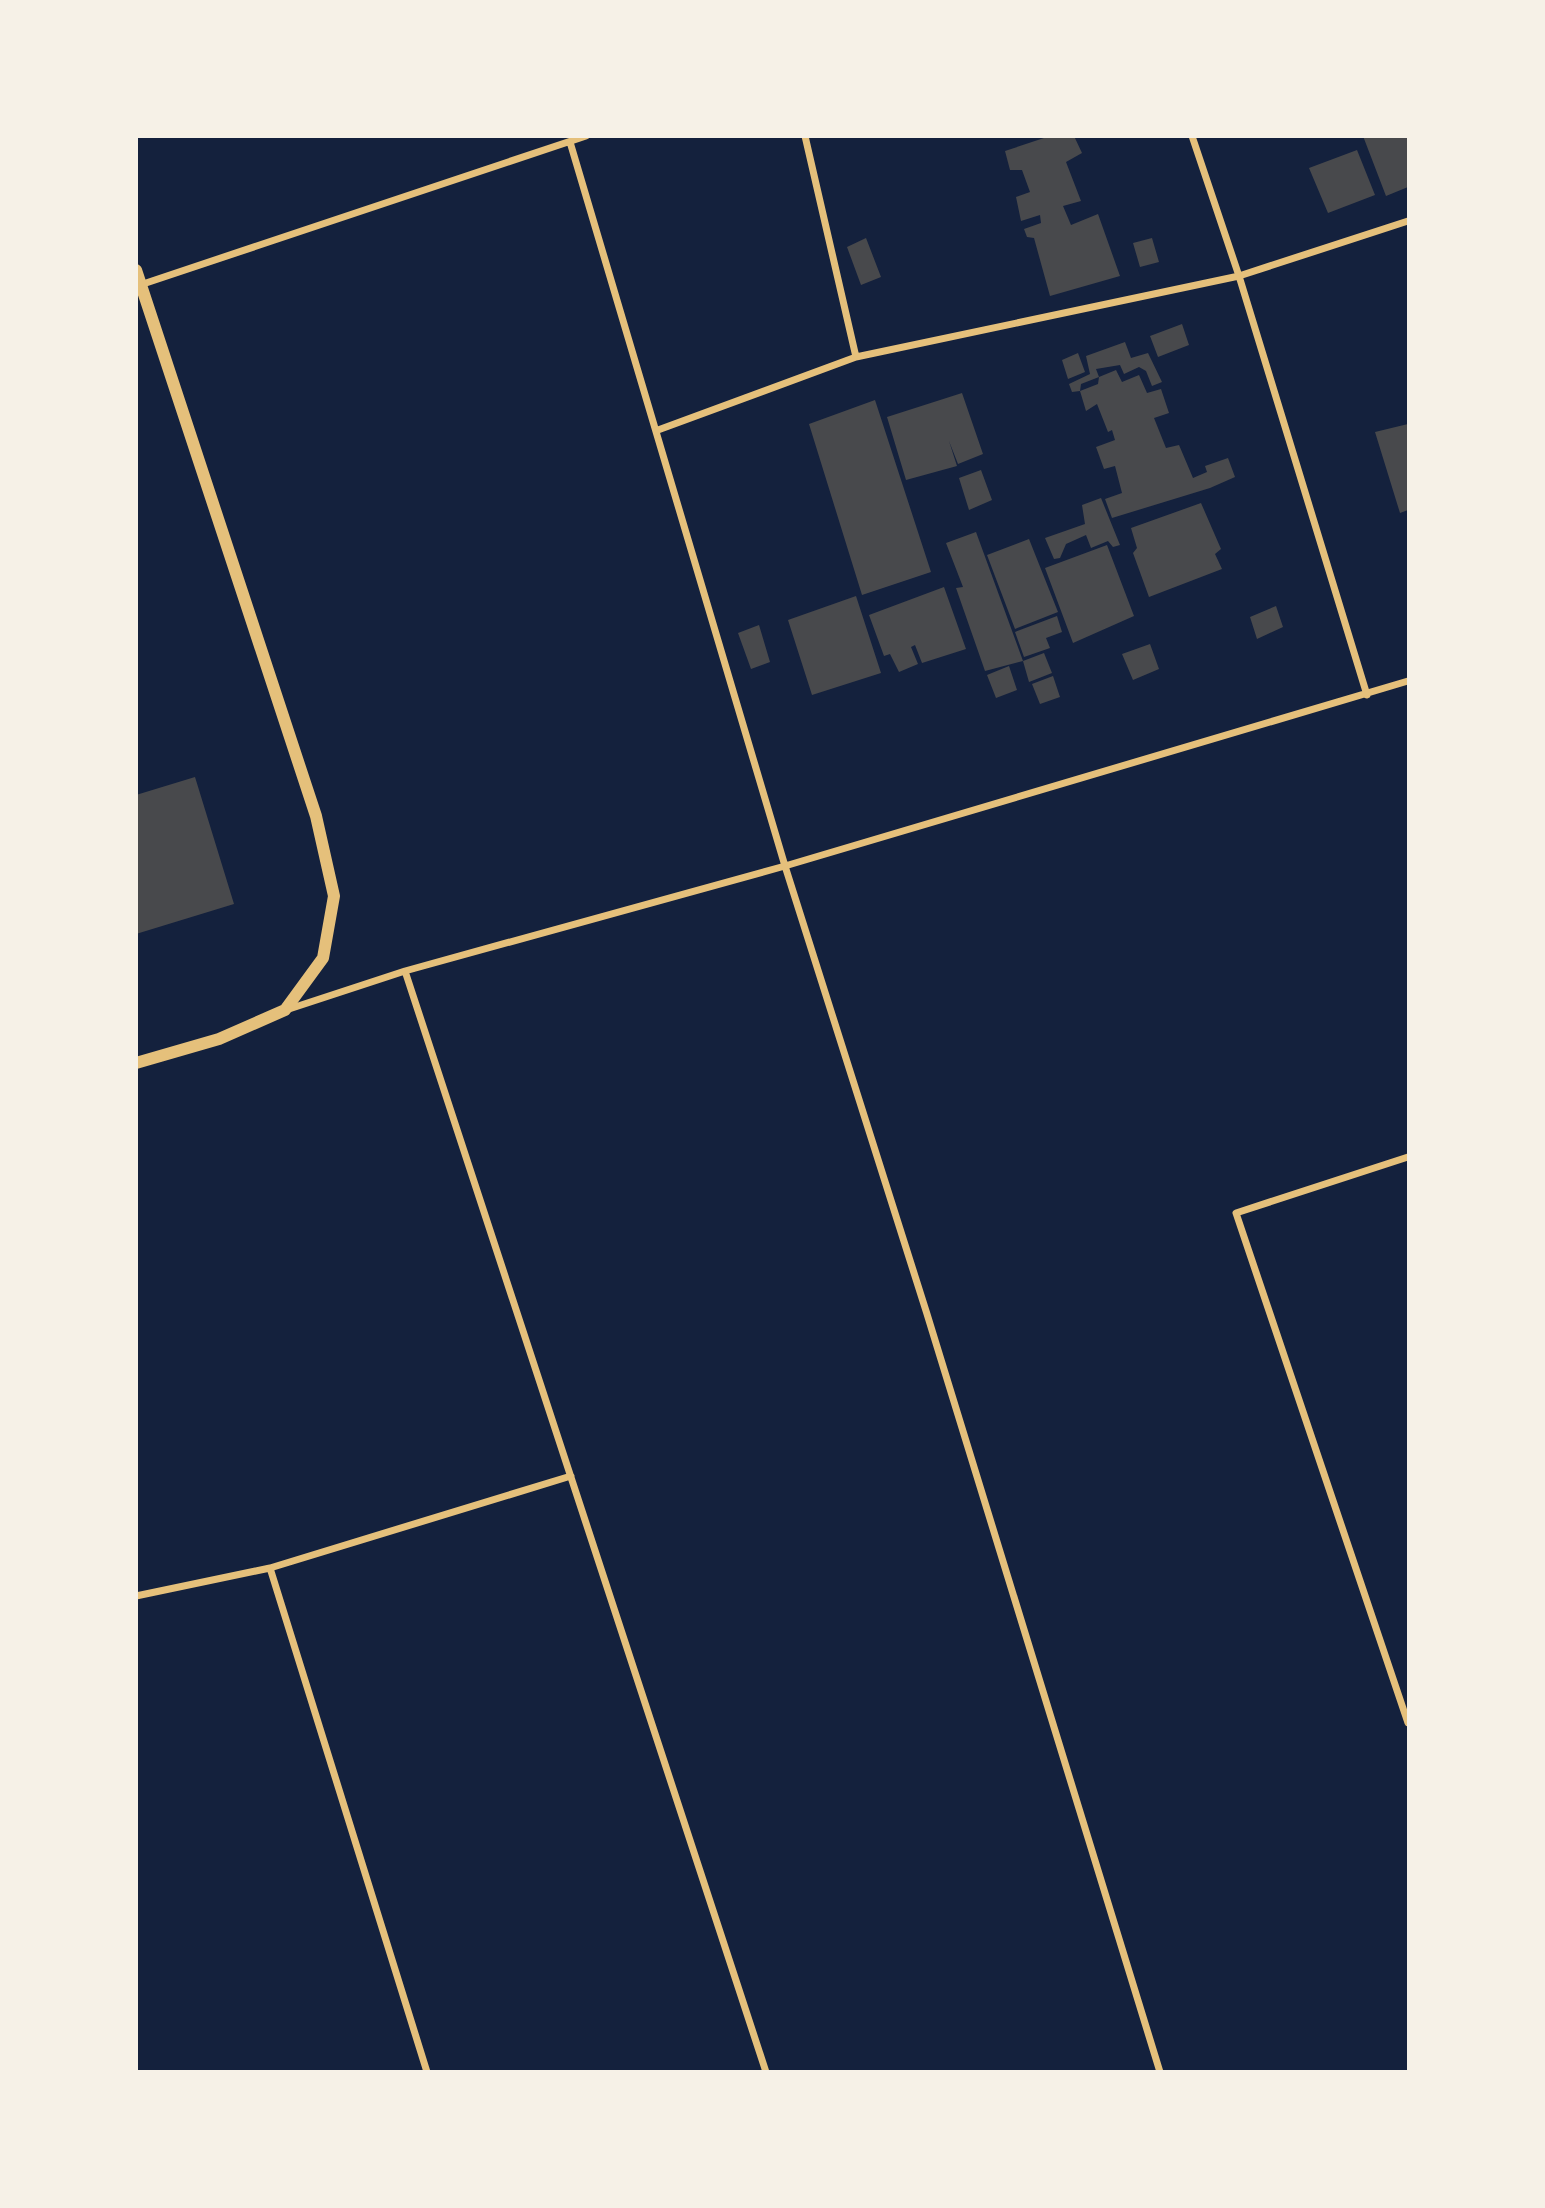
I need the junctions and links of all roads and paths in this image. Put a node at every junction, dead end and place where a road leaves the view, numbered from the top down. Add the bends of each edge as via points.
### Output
1 (586, 136) edge
2 (805, 136) edge
3 (1192, 136) edge
4 (570, 142) junction
5 (1409, 221) edge
6 (136, 270) edge
7 (1239, 276) junction
8 (140, 285) junction
9 (856, 357) junction
10 (658, 430) junction
11 (1409, 681) edge
12 (1367, 695) junction
13 (785, 866) junction
14 (405, 971) junction
15 (285, 1010) junction
16 (136, 1063) edge
17 (1409, 1157) edge
18 (571, 1476) junction
19 (270, 1568) junction
20 (136, 1596) edge
21 (1409, 1723) edge
22 (427, 2071) edge
23 (766, 2071) edge
24 (1160, 2071) edge

1 - 4 street
2 - 9 street
3 - 7 street
4 - 8 street
4 - 10 street
5 - 7 street
6 - 8 street
7 - 9 street
7 - 12 street
8 - 15 street via 316,816 334,896 323,958
9 - 10 street
10 - 13 street
11 - 12 street
12 - 13 street
13 - 14 street
13 - 24 street
14 - 15 street
14 - 18 street
15 - 16 street via 219,1039
17 - 21 street via 1236,1213
18 - 19 street
18 - 23 street
19 - 20 street
19 - 22 street

